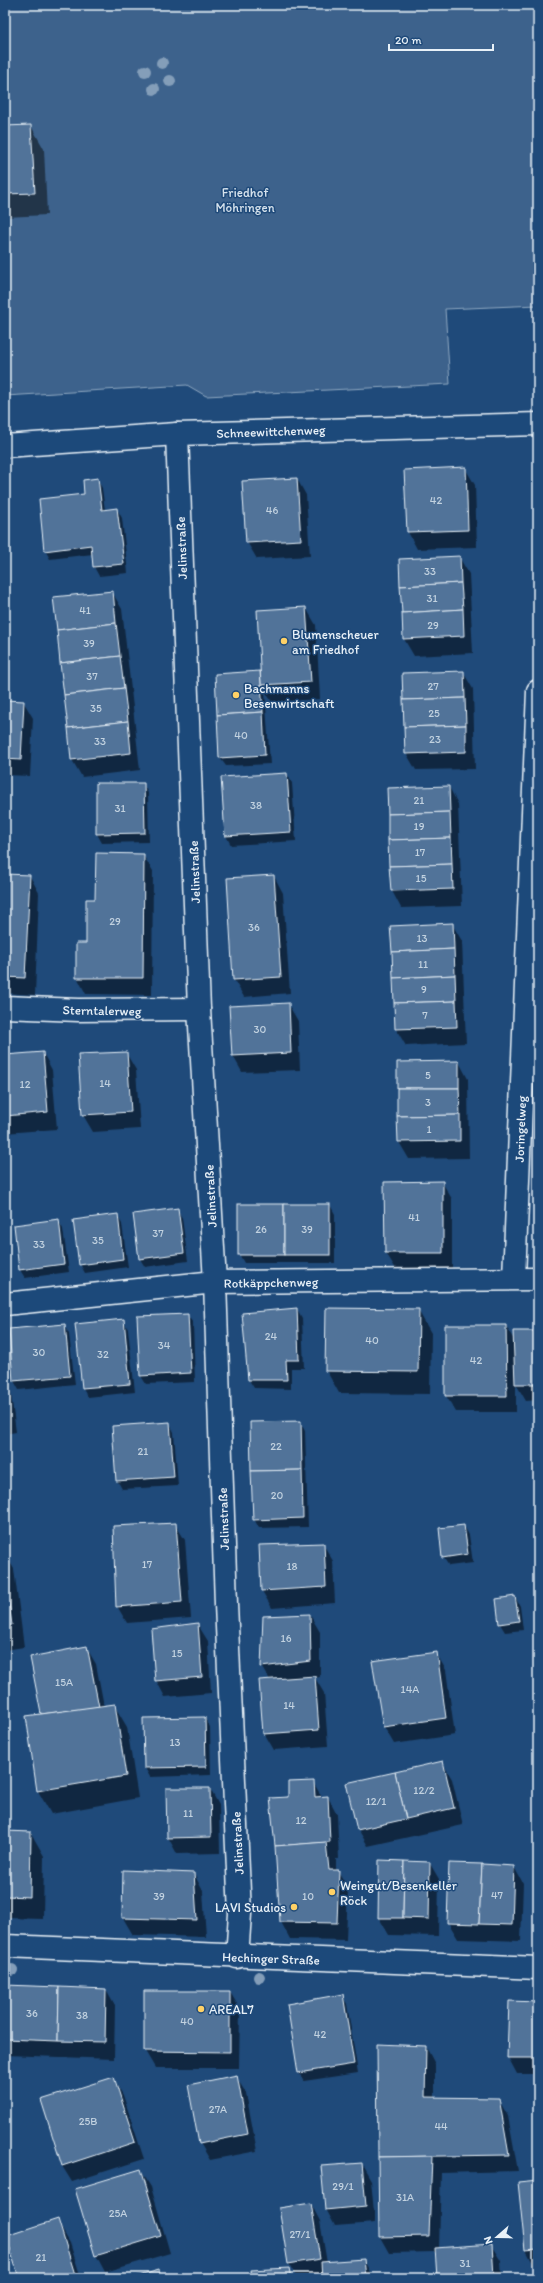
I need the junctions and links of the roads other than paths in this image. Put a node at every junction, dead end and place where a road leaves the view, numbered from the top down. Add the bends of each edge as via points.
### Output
1 (538, 424) edge
2 (177, 434) junction
3 (5, 446) edge
4 (538, 691) edge
5 (5, 1007) edge
6 (199, 1009) junction
7 (514, 1278) junction
8 (538, 1279) edge
9 (215, 1282) junction
10 (5, 1304) edge
11 (5, 1946) edge
12 (237, 1957) junction
13 (538, 1968) edge

1 - 2 street, Schneewittchenweg
2 - 3 street, Schneewittchenweg
2 - 6 street, Jelinstraße
4 - 7 street, Joringelweg
5 - 6 street, Sterntalerweg via 93,1010
6 - 9 street, Jelinstraße
7 - 8 street, Rotkäppchenweg
7 - 9 street, Rotkäppchenweg
9 - 10 street, Rotkäppchenweg
9 - 12 street, Jelinstraße via 240,1914
11 - 12 street, Hechinger Straße
12 - 13 street, Hechinger Straße

